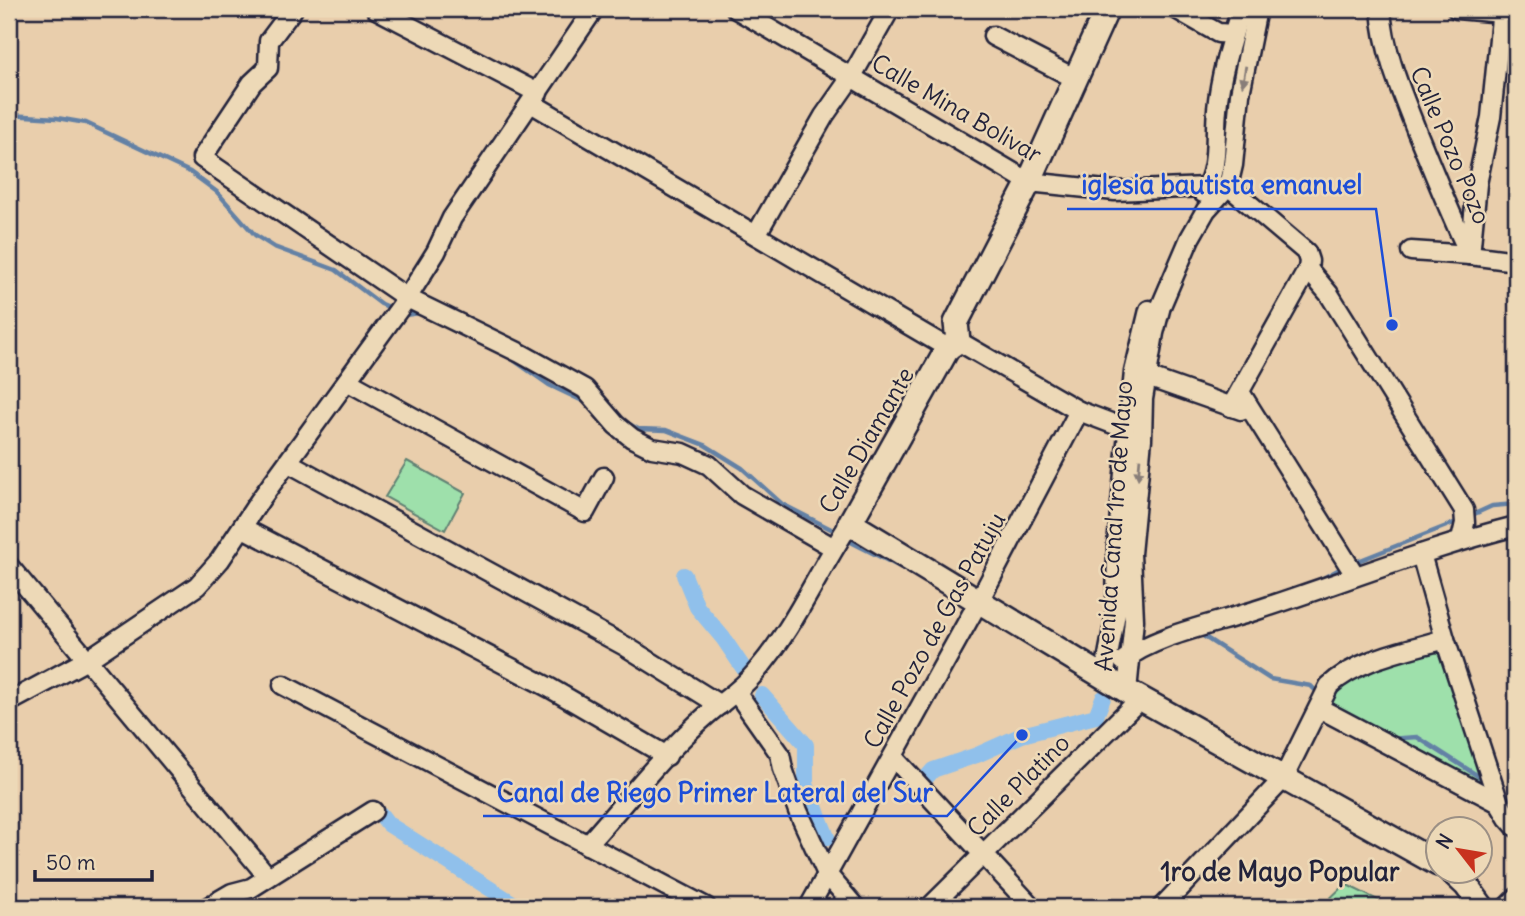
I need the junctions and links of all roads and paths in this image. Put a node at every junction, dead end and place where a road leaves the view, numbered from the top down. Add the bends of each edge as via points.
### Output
1 (293, 9) edge
2 (376, 9) edge
3 (594, 9) edge
4 (736, 9) edge
5 (890, 9) edge
6 (1107, 9) edge
7 (1175, 9) edge
8 (1241, 9) edge
9 (1257, 9) edge
10 (1381, 9) edge
11 (1457, 9) edge
12 (1502, 11) edge
13 (1233, 34) junction
14 (993, 36) dead end
15 (852, 76) junction
16 (1076, 79) junction
17 (535, 98) junction
18 (1029, 181) junction
19 (1208, 186) junction
20 (1227, 186) junction
21 (756, 235) junction
22 (1411, 251) dead end
23 (1470, 255) junction
24 (1513, 263) edge
25 (1308, 269) junction
26 (407, 298) junction
27 (953, 345) junction
28 (1141, 375) junction
29 (347, 381) junction
30 (1235, 399) junction
31 (1079, 411) junction
32 (1129, 430) junction
33 (289, 463) junction
34 (604, 477) dead end
35 (850, 523) junction
36 (1516, 526) edge
37 (243, 528) junction
38 (1461, 540) junction
39 (834, 548) junction
40 (1421, 554) junction
41 (9, 566) edge
42 (1355, 575) junction
43 (979, 601) junction
44 (1445, 639) junction
45 (1130, 655) junction
46 (87, 660) junction
47 (1104, 677) junction
48 (282, 685) dead end
49 (737, 693) junction
50 (1134, 694) junction
51 (9, 702) edge
52 (720, 705) junction
53 (1319, 708) junction
54 (667, 756) junction
55 (893, 757) junction
56 (1283, 779) junction
57 (1499, 803) junction
58 (373, 811) dead end
59 (1516, 827) edge
60 (587, 845) junction
61 (984, 855) junction
62 (1424, 856) edge
63 (827, 874) junction
64 (268, 877) junction
65 (1465, 884) edge
66 (1516, 898) edge
67 (1168, 905) edge
68 (209, 907) edge
69 (705, 907) edge
70 (809, 907) edge
71 (855, 907) edge
72 (930, 907) edge
73 (1032, 907) edge
74 (1482, 907) edge
75 (1507, 907) edge

1 - 26 street via 269,41 268,68 252,83 202,158
2 - 17 street
3 - 17 street
4 - 15 street, Calle Mina Bolivar
5 - 15 street
6 - 16 street, Calle Diamante
7 - 13 street via 1218,33
8 - 13 street, Avenida Canal 1ro de Mayo
9 -> 20 street, Avenida Canal 1ro de Mayo
10 - 23 street, Calle Pozo Pozo via 1384,43 1395,77
11 - 12 street
12 - 23 street
13 - 19 street, Avenida Canal 1ro de Mayo via 1217,110 1216,163
14 - 16 street
15 - 18 street, Calle Mina Bolivar
15 - 21 street
16 - 18 street, Calle Diamante
17 - 21 street
17 - 26 street via 452,218
18 - 19 street, Calle Mina Bolivar via 1115,191
18 - 27 street, Calle Diamante via 956,323
19 - 20 street, Calle Mina Bolivar
19 - 28 street, Avenida Canal 1ro de Mayo via 1178,234 1144,323
20 - 25 street via 1306,252
20 - 28 street, Avenida Canal 1ro de Mayo via 1206,210 1177,264
21 - 27 street
22 - 23 street
23 - 24 street, Calle Pozo Pozo
25 - 30 street
25 - 38 street via 1329,293 1464,510
26 - 29 street
26 - 39 street via 585,389 632,438 709,465 742,495
27 - 31 street
27 - 35 street, Calle Diamante
28 - 30 street
28 - 32 street, Avenida Canal 1ro de Mayo
28 -> 45 street, Avenida Canal 1ro de Mayo
29 - 33 street
29 - 34 street via 585,512
30 - 42 street via 1254,415
31 - 32 street
31 - 43 street, Calle Pozo de Gas Patuju
32 - 47 street, Avenida Canal 1ro de Mayo via 1117,544 1116,613
33 - 37 street
33 - 52 street via 625,646
35 - 39 street, Calle Diamante
35 - 43 street
36 - 38 street
37 - 46 street via 197,586
37 - 54 street via 550,688
38 - 40 street
39 - 49 street, Calle Diamante via 800,611
40 - 42 street
40 - 44 street
41 - 46 street
42 - 45 street
43 - 47 street
43 - 55 street, Calle Pozo de Gas Patuju
44 - 53 street via 1340,675
44 - 57 street
45 - 47 street
45 - 50 street, Avenida Canal 1ro de Mayo
46 - 51 street
46 - 64 street
47 - 50 street
48 - 60 street
49 - 52 street, Calle Diamante
49 - 63 street via 780,754 798,811
50 - 56 street
50 - 61 street, Calle Platino
52 - 54 street, Calle Diamante
53 - 56 street
53 - 57 street
54 - 60 street, Calle Diamante
55 - 61 street
55 - 63 street, Calle Pozo de Gas Patuju
56 - 62 street
56 - 67 street
57 - 59 street
58 - 64 street
60 - 69 street
61 - 72 street, Calle Platino
61 - 73 street
63 - 70 street, Calle Pozo de Gas Patuju
63 - 71 street
64 - 68 street
65 - 74 street
66 - 75 street

